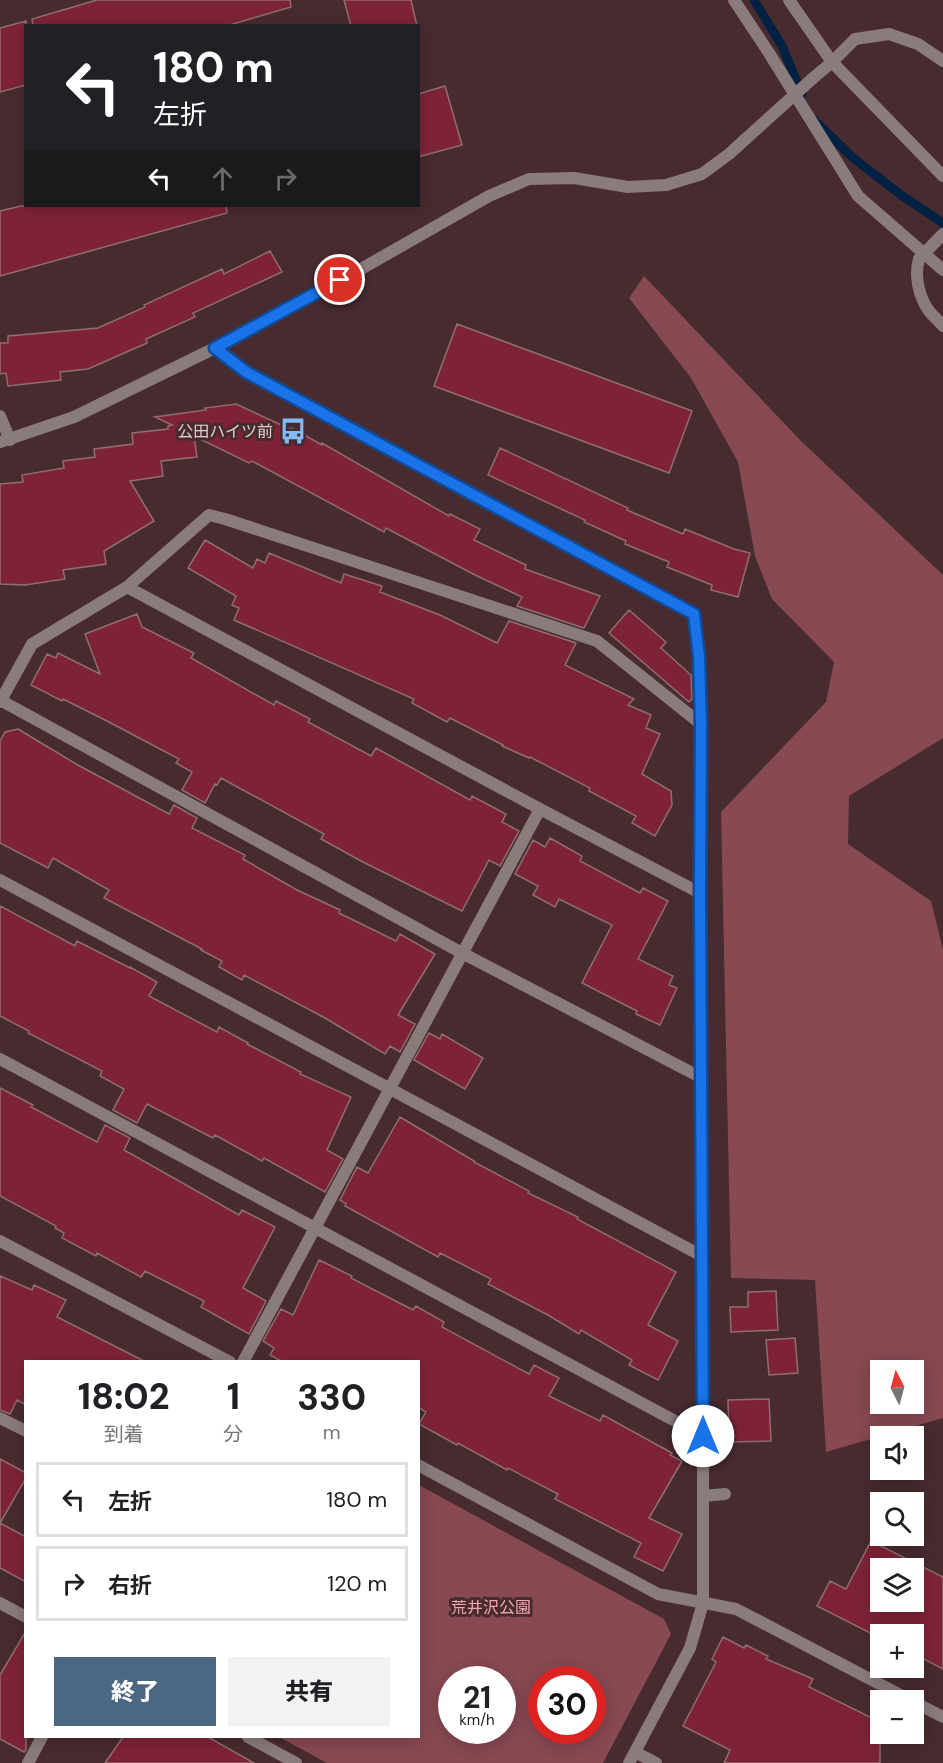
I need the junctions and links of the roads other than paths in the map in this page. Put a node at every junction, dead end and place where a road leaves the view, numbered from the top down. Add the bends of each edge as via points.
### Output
1 (734, 0) edge
2 (789, 0) edge
3 (943, 61) edge
4 (832, 62) junction
5 (943, 176) edge
6 (943, 234) edge
7 (943, 270) edge
8 (943, 326) edge
9 (215, 348) junction
10 (0, 417) edge
11 (5, 441) edge
12 (127, 587) junction
13 (0, 701) edge
14 (701, 724) junction
15 (540, 809) junction
16 (0, 880) edge
17 (700, 893) junction
18 (462, 953) junction
19 (0, 1059) edge
20 (702, 1078) junction
21 (390, 1089) junction
22 (315, 1228) junction
23 (0, 1241) edge
24 (702, 1256) junction
25 (226, 1360) edge
26 (244, 1360) edge
27 (0, 1418) edge
28 (24, 1430) edge
29 (703, 1436) junction
30 (420, 1466) edge
31 (724, 1494) dead end
32 (704, 1496) junction
33 (0, 1603) edge
34 (703, 1603) junction
35 (24, 1616) edge
36 (890, 1690) edge
37 (924, 1708) edge
38 (943, 1717) edge
39 (41, 1738) edge
40 (250, 1738) edge
41 (632, 1757) edge
42 (28, 1763) edge
43 (296, 1763) edge
44 (656, 1763) edge

1 - 7 street via 858,196
2 - 4 street
3 - 4 street via 918,44 889,34 855,39
4 - 5 street
4 - 9 street, bridge via 702,174 666,185 628,187 574,178 529,179 489,196
6 - 8 street, bridge via 919,259 916,271 928,310
9 - 11 street via 74,417
9 - 14 street via 246,372 694,614
10 - 11 street
12 - 13 street via 32,644
12 - 14 street via 209,515 597,641
12 - 15 street
13 - 18 street
14 - 17 street
15 - 17 street
15 - 18 street
16 - 21 street
17 - 20 street
18 - 20 street
18 - 21 street
19 - 22 street
20 - 24 street
21 - 22 street
21 - 24 street
22 - 26 street
22 - 29 street
23 - 25 street
24 - 29 street
27 - 28 street
29 - 32 street
30 - 34 street via 658,1594
31 - 32 street
32 - 34 street
33 - 35 street
34 - 36 street via 736,1609
34 - 41 street via 690,1648
37 - 38 street
39 - 42 street
40 - 43 street
41 - 44 street

